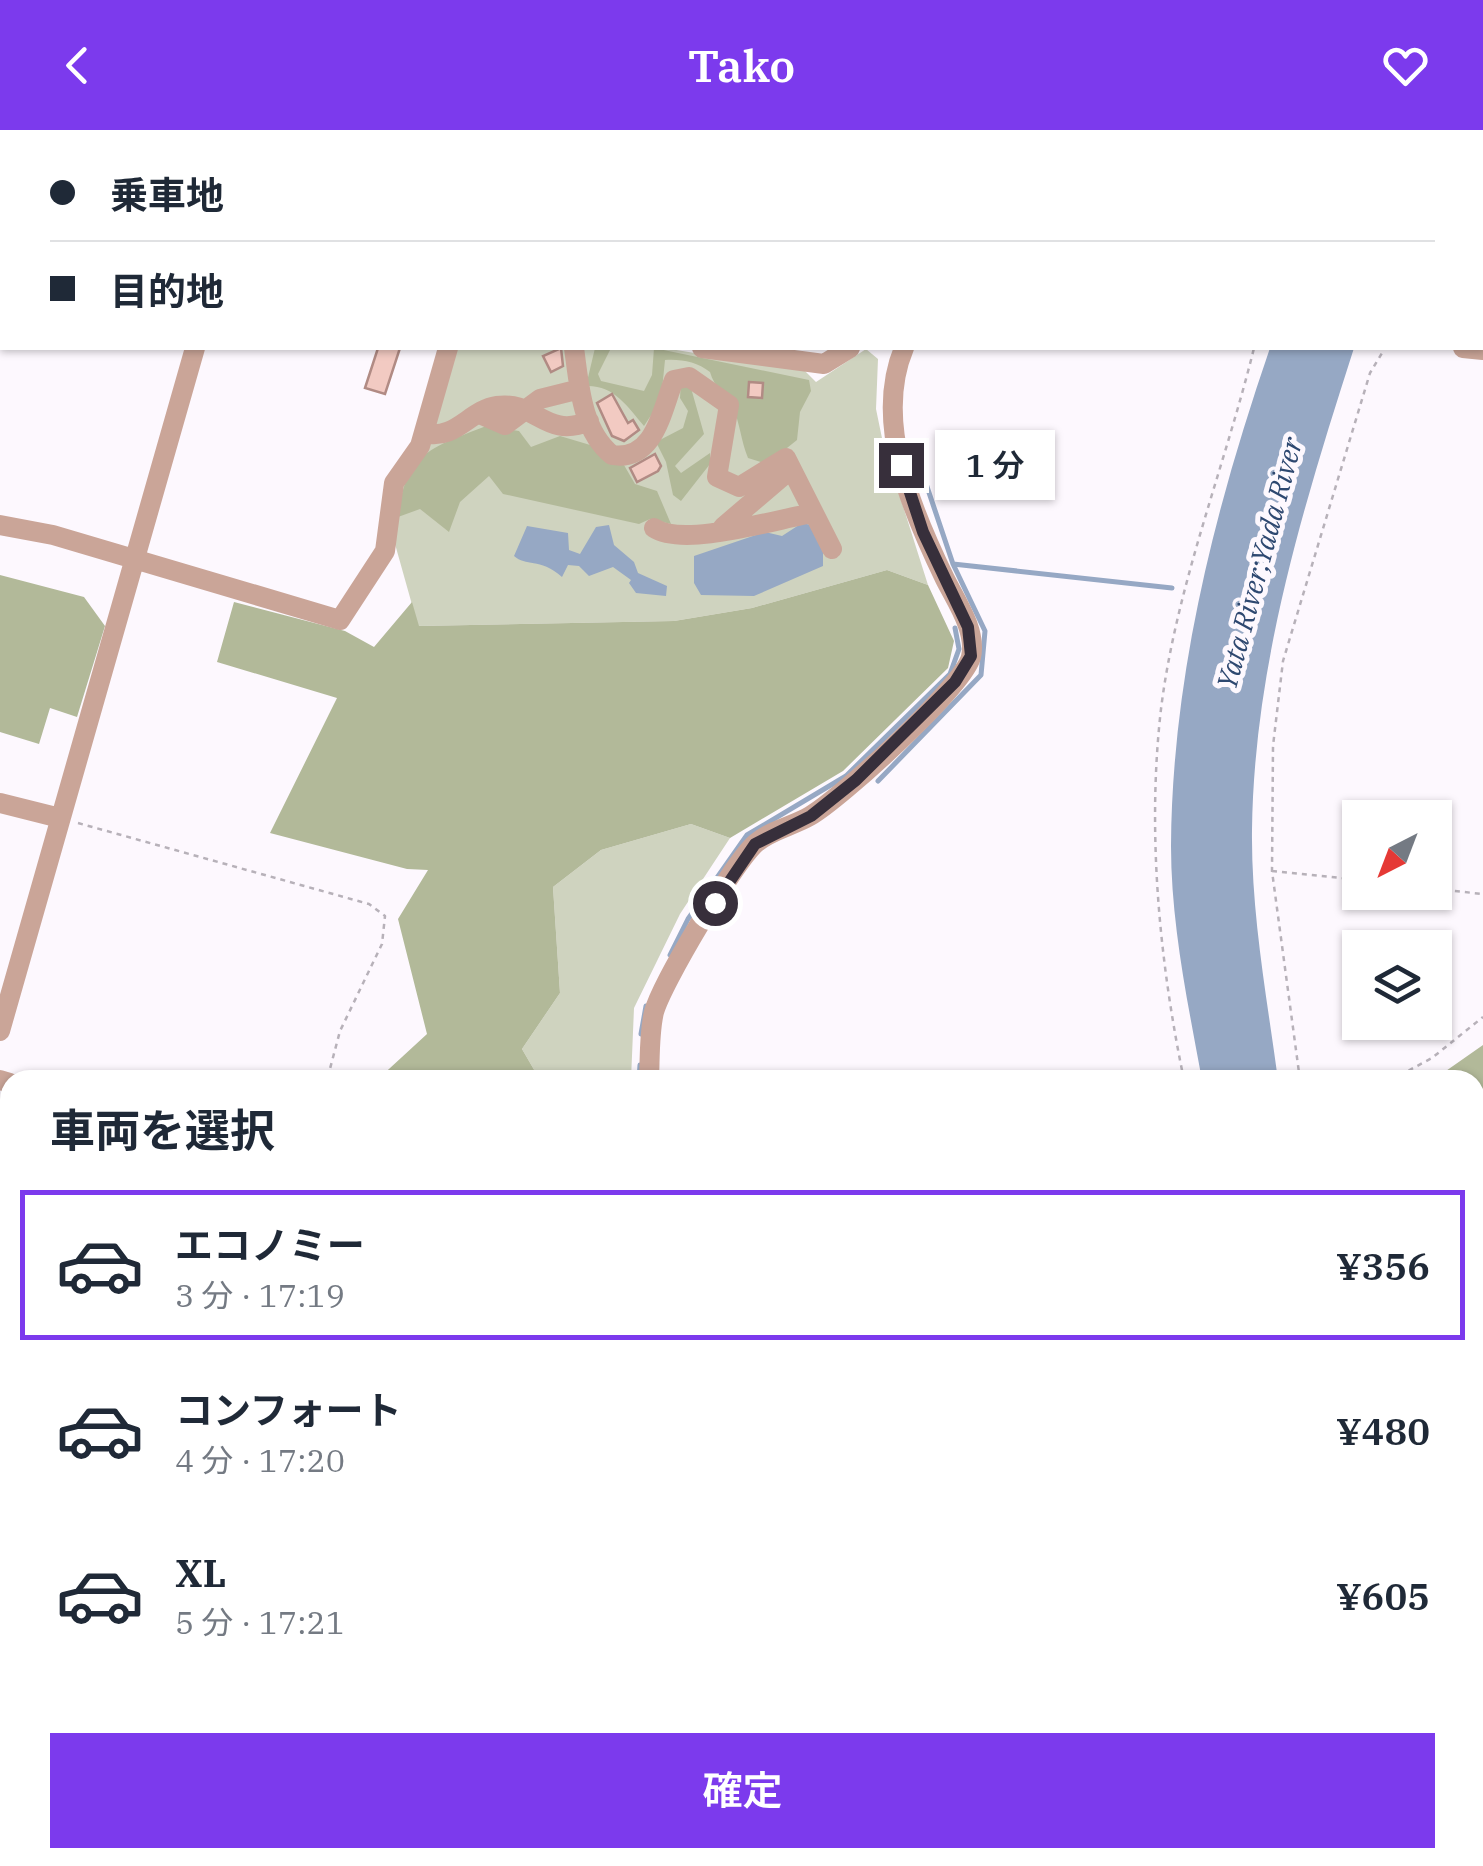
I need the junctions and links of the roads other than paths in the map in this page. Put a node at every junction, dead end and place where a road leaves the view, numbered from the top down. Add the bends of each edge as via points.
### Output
1 (194, 350) edge
2 (447, 350) edge
3 (574, 350) edge
4 (717, 350) edge
5 (847, 350) edge
6 (903, 350) edge
7 (580, 389) junction
8 (525, 410) junction
9 (589, 420) junction
10 (424, 433) junction
11 (790, 470) junction
12 (813, 513) junction
13 (0, 525) edge
14 (654, 528) dead end
15 (719, 530) junction
16 (832, 548) dead end
17 (134, 558) junction
18 (0, 803) edge
19 (60, 818) junction
20 (0, 1031) edge
21 (650, 1070) edge

1 - 17 street
2 - 10 street
3 - 7 street
4 - 5 street via 824,364
6 - 21 street via 892,407 901,465 923,532 968,627 971,656 955,682 856,780 811,816 755,844 659,1002
7 - 8 street via 551,394
7 - 9 street
8 - 9 street via 555,426
8 - 10 street via 493,406 445,434
9 - 11 street via 612,454 631,452 654,437 674,380 689,377 730,405 717,477 739,487 786,458
10 - 17 street via 394,484 385,551 340,620
11 - 12 street
11 - 15 street
12 - 15 street
12 - 16 street
13 - 17 street
14 - 15 street via 676,536
17 - 19 street
18 - 19 street
19 - 20 street

